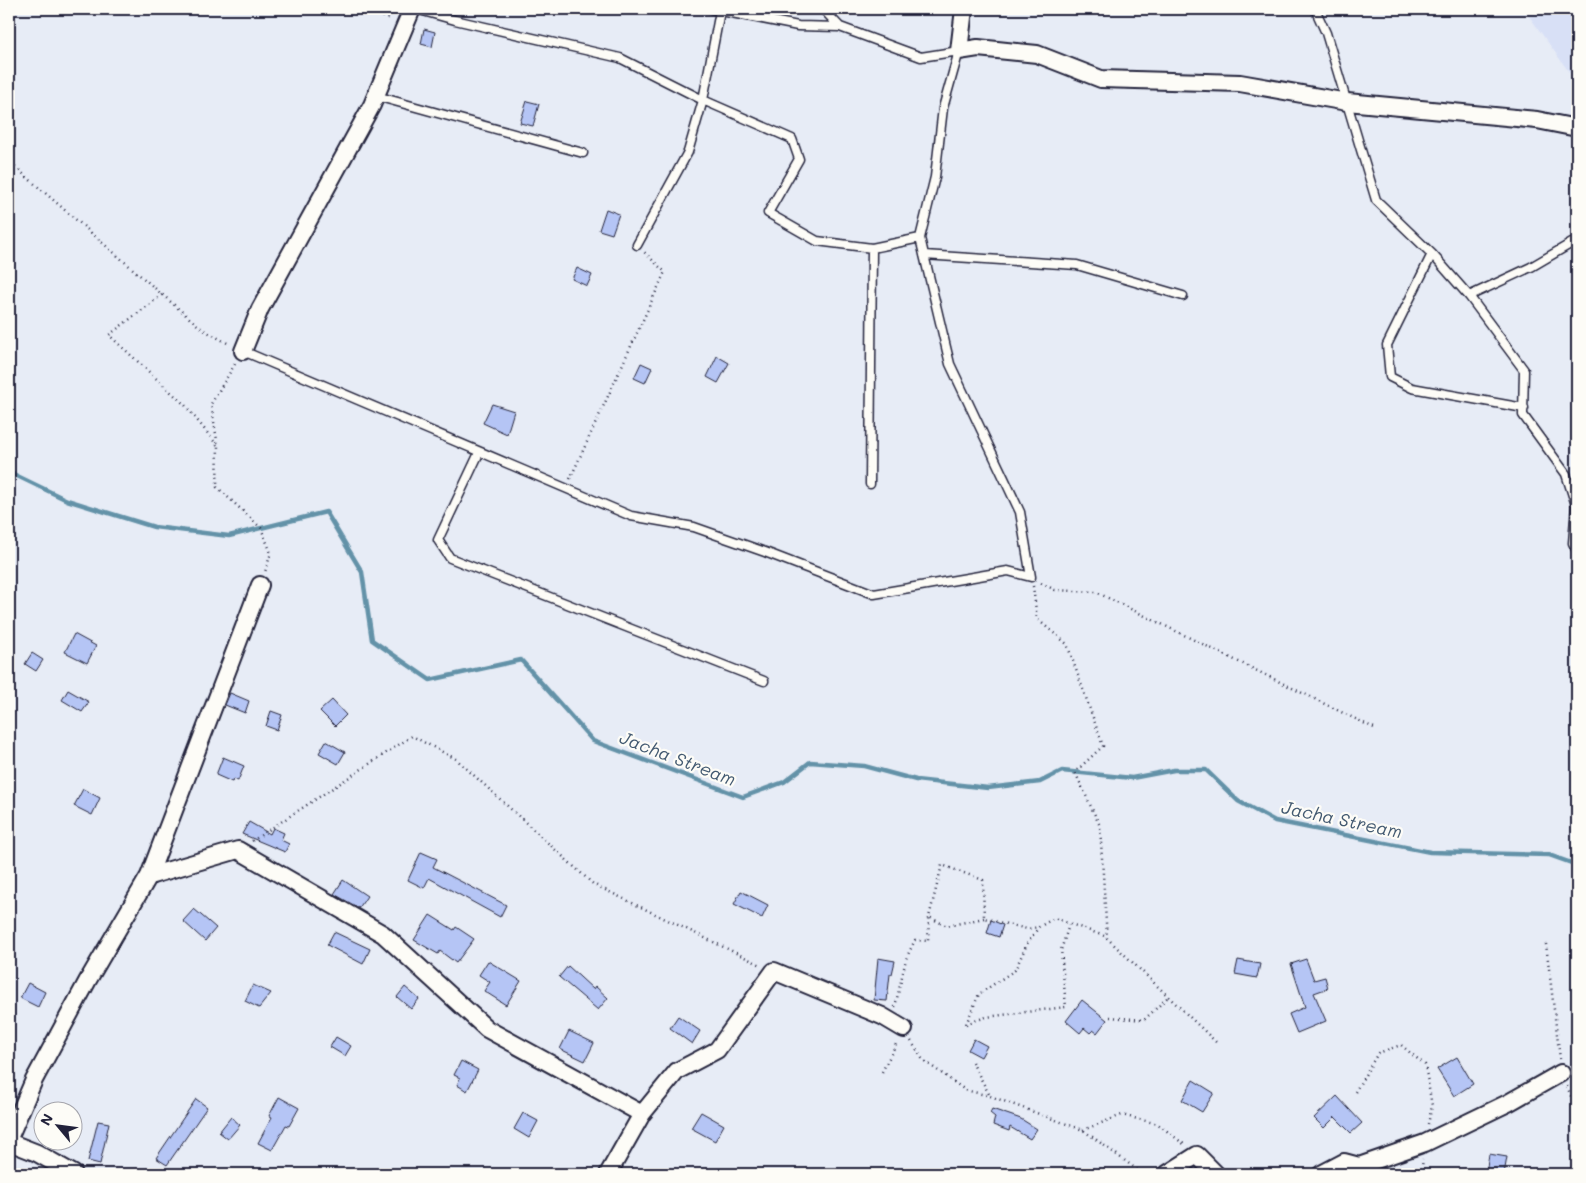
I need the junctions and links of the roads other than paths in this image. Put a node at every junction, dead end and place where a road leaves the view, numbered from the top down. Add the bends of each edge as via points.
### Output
1 (416, 9) edge
2 (711, 9) edge
3 (823, 9) edge
4 (964, 9) edge
5 (1315, 9) edge
6 (720, 11) junction
7 (409, 16) edge
8 (840, 27) junction
9 (959, 51) junction
10 (376, 96) junction
11 (703, 100) junction
12 (1347, 102) junction
13 (1577, 128) edge
14 (583, 154) dead end
15 (920, 238) junction
16 (1577, 240) edge
17 (637, 245) road end
18 (872, 248) junction
19 (1432, 254) junction
20 (924, 256) junction
21 (1183, 296) dead end
22 (1469, 296) junction
23 (243, 351) joint
24 (1524, 408) junction
25 (479, 453) junction
26 (870, 484) dead end
27 (1577, 551) edge
28 (260, 585) road end
29 (764, 681) dead end
30 (149, 876) junction
31 (904, 1029) road end
32 (1561, 1073) road end
33 (642, 1114) junction
34 (9, 1138) edge
35 (9, 1142) edge
36 (74, 1174) edge
37 (608, 1174) edge
38 (1167, 1174) edge
39 (1216, 1174) edge
40 (1321, 1174) edge

1 - 11 lane via 620,58
2 - 6 lane
3 - 8 lane
4 - 9 street
5 - 12 lane via 1326,33
6 - 8 lane via 798,26
6 - 11 lane
7 - 10 street
8 - 9 lane via 921,57
9 - 12 street via 978,48 1037,54 1101,79 1240,83
9 - 15 lane via 943,108 935,177
10 - 14 lane
10 - 23 street via 260,309
11 - 17 lane via 688,152
11 - 18 lane via 792,139 799,159 768,213 817,241
12 - 13 street via 1537,120
12 - 19 lane via 1376,200
15 - 18 lane
15 - 20 lane
16 - 22 lane via 1531,267
18 - 26 lane
19 - 22 lane
19 - 24 lane via 1387,345 1390,377 1412,388
20 - 21 lane via 1078,265
20 - 25 lane via 950,364 1020,512 1031,577 1008,571 874,594 694,527 631,516
22 - 24 lane via 1524,370
23 - 25 lane
24 - 27 lane via 1523,415 1566,474 1576,506 1572,543
25 - 29 lane via 438,540 450,558
28 - 30 street
30 - 33 street via 238,850 383,934 487,1029
30 - 34 street via 34,1080
31 - 33 street via 882,1016 774,971 717,1050 677,1071
32 - 40 street via 1425,1143 1359,1166 1344,1162
33 - 37 street
35 - 36 street
38 - 39 street via 1197,1155

